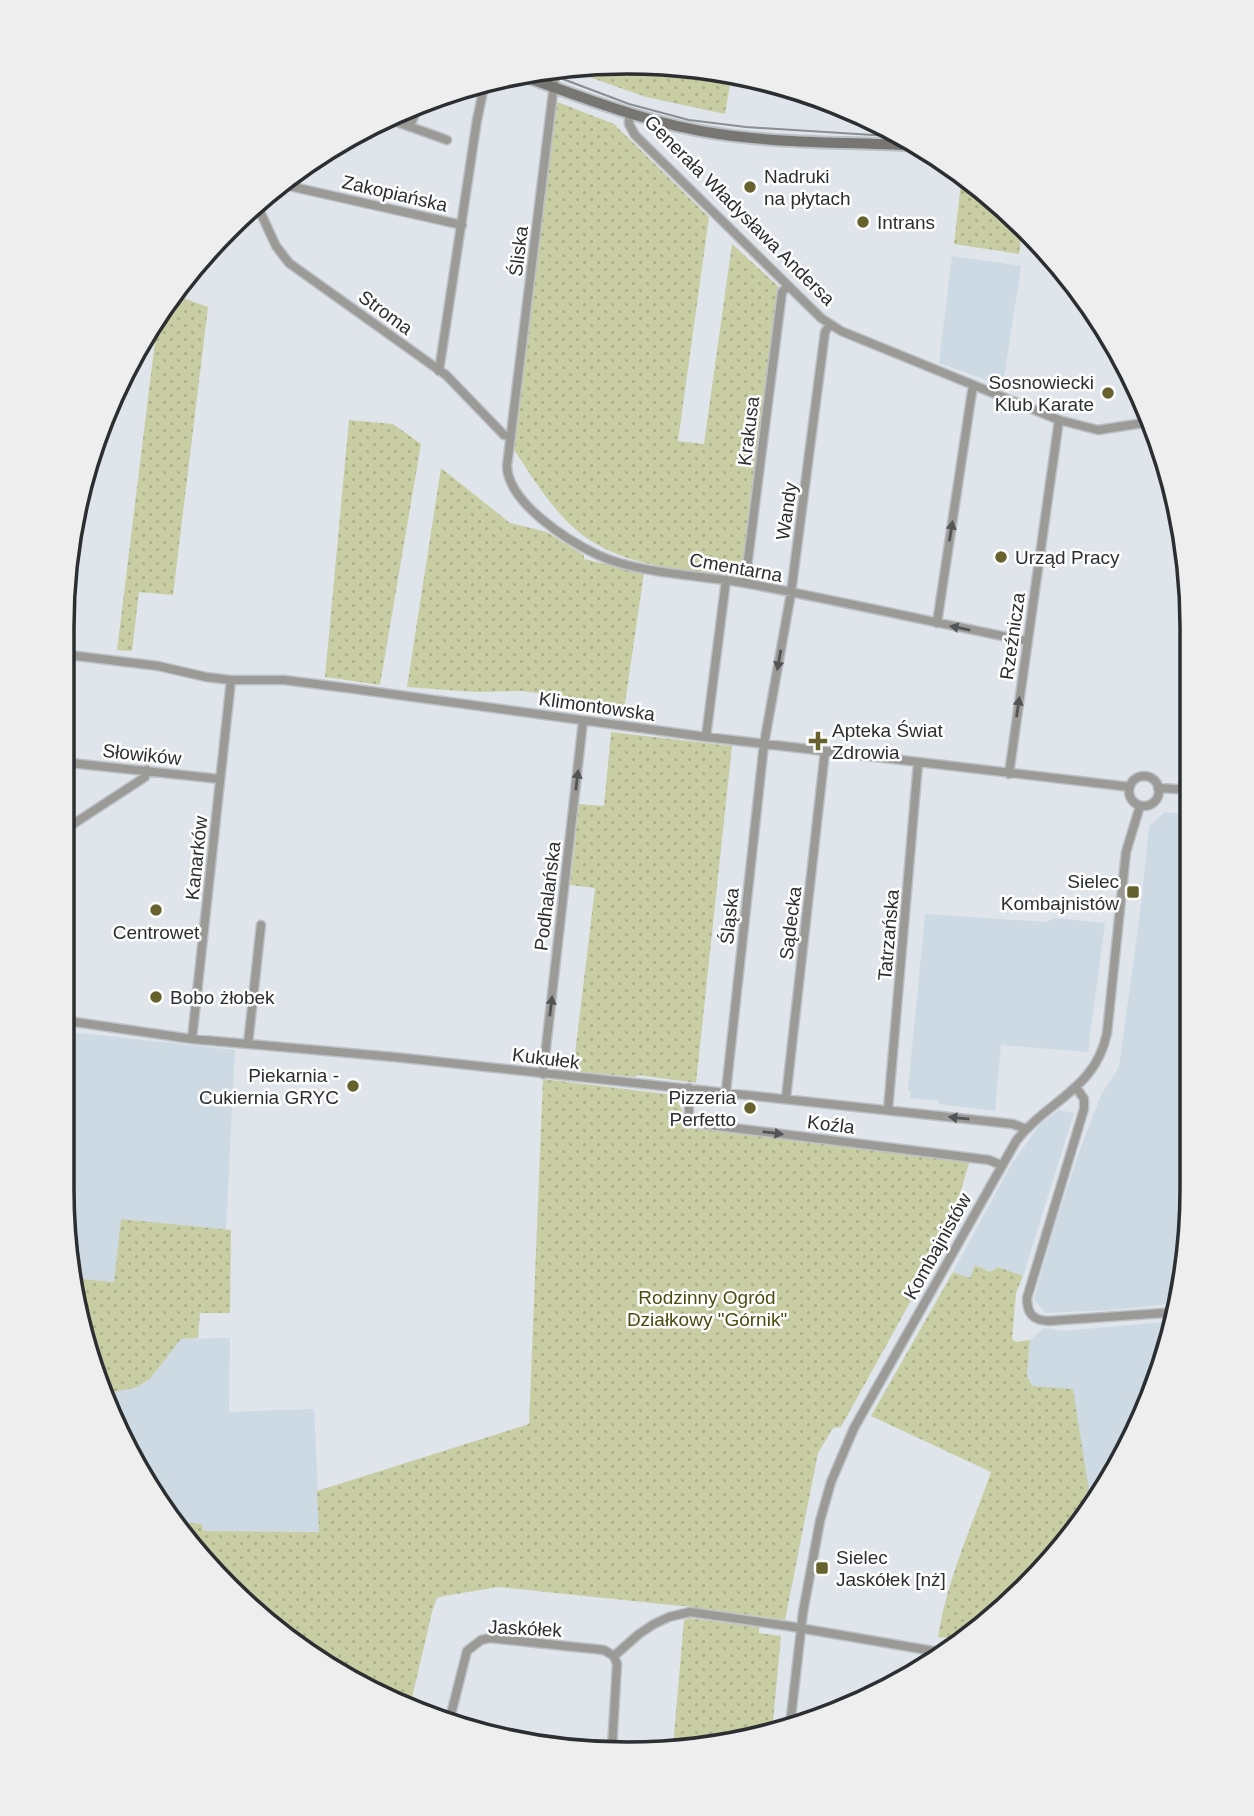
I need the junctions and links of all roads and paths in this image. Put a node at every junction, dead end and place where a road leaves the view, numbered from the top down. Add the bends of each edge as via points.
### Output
1 (554, 78) edge
2 (537, 81) edge
3 (553, 87) junction
4 (483, 92) edge
5 (629, 114) junction
6 (414, 117) edge
7 (399, 123) edge
8 (410, 127) junction
9 (447, 141) dead end
10 (897, 145) edge
11 (292, 187) edge
12 (260, 213) edge
13 (462, 225) junction
14 (788, 286) junction
15 (830, 324) junction
16 (439, 370) junction
17 (973, 385) junction
18 (1059, 420) junction
19 (1141, 423) edge
20 (511, 437) junction
21 (726, 580) junction
22 (745, 583) junction
23 (790, 593) junction
24 (937, 623) junction
25 (1027, 641) junction
26 (74, 656) edge
27 (231, 680) junction
28 (583, 721) junction
29 (706, 737) junction
30 (764, 744) junction
31 (825, 751) junction
32 (74, 763) edge
33 (918, 764) junction
34 (147, 770) junction
35 (1009, 774) junction
36 (220, 779) junction
37 (1130, 788) junction
38 (1158, 788) junction
39 (1180, 789) edge
40 (1140, 806) junction
41 (74, 824) edge
42 (261, 925) dead end
43 (74, 1022) edge
44 (192, 1039) junction
45 (248, 1044) junction
46 (543, 1074) junction
47 (1076, 1087) junction
48 (689, 1088) junction
49 (726, 1091) junction
50 (786, 1098) junction
51 (888, 1110) junction
52 (1026, 1129) junction
53 (1001, 1165) junction
54 (1166, 1313) edge
55 (800, 1628) junction
56 (932, 1651) edge
57 (614, 1656) junction
58 (451, 1714) edge
59 (791, 1717) edge
60 (612, 1742) edge

1 - 3 street, Śliska
2 - 3 main road, Generała Władysława Andersa
3 - 5 main road, Generała Władysława Andersa
3 - 20 street, Śliska
4 - 13 street, Zakopiańska
5 - 10 main road, Generała Władysława Andersa via 720,134
5 - 14 street, Generała Władysława Andersa via 635,135
6 - 8 street
7 - 8 street
8 - 9 street
11 - 13 street, Zakopiańska
12 - 16 street, Stroma via 289,263
13 - 16 street, Zakopiańska
14 - 15 street, Generała Władysława Andersa
14 - 22 street, Krakusa via 782,292
15 - 17 street, Generała Władysława Andersa
15 - 23 street, Wandy via 825,332
16 - 20 street, Stroma
17 - 18 street, Generała Władysława Andersa
24 -> 17 street
18 - 19 street, Generała Władysława Andersa via 1098,430
18 - 25 street, Rzeźnicza
20 - 21 street, Cmentarna via 510,483 546,522 573,541 629,565
21 - 22 street, Cmentarna
21 - 29 street
22 - 23 street, Cmentarna
23 - 24 street, Cmentarna
23 -> 30 street, Wandy
25 -> 24 street, Cmentarna
35 -> 25 street, Rzeźnicza
26 - 27 street, Klimontowska
27 - 28 street, Klimontowska via 284,680
27 - 36 street, Kanarków
28 - 29 street, Klimontowska
46 -> 28 street, Podhalańska
29 - 30 street, Klimontowska
30 - 31 street, Klimontowska
30 - 49 street, Śląska
31 - 33 street, Klimontowska
31 - 50 street, Sądecka
32 - 34 street, Słowików
33 - 35 street, Klimontowska
33 - 51 street, Tatrzańska
34 - 36 street, Słowików
34 - 41 street via 145,777
35 - 37 street, Klimontowska
36 - 44 street, Kanarków
37 - 38 street via 1138,778 1146,777
37 - 40 street via 1131,799
38 - 39 street
38 - 40 street via 1154,802
40 - 47 street, Kombajnistów via 1126,852 1104,1045 1097,1064
42 - 45 street
43 - 44 street, Kukułek
44 - 45 street, Kukułek
45 - 46 street, Kukułek
46 - 48 street, Kukułek
47 - 52 street, Kombajnistów
47 - 54 street via 1084,1109 1027,1298 1028,1311 1048,1321
48 - 49 street, Kukułek
48 -> 53 street, Koźla via 689,1118 694,1123
49 - 50 street, Kukułek
50 - 51 street, Kukułek
52 -> 51 street, Kukułek
52 - 53 street, Kombajnistów
53 - 55 street, Kombajnistów via 854,1427 820,1521
55 - 56 street
55 - 57 street via 685,1613 654,1624
55 - 59 street, Kombajnistów
57 - 58 street, Jaskółek via 604,1650 481,1640 467,1651
57 - 60 street

